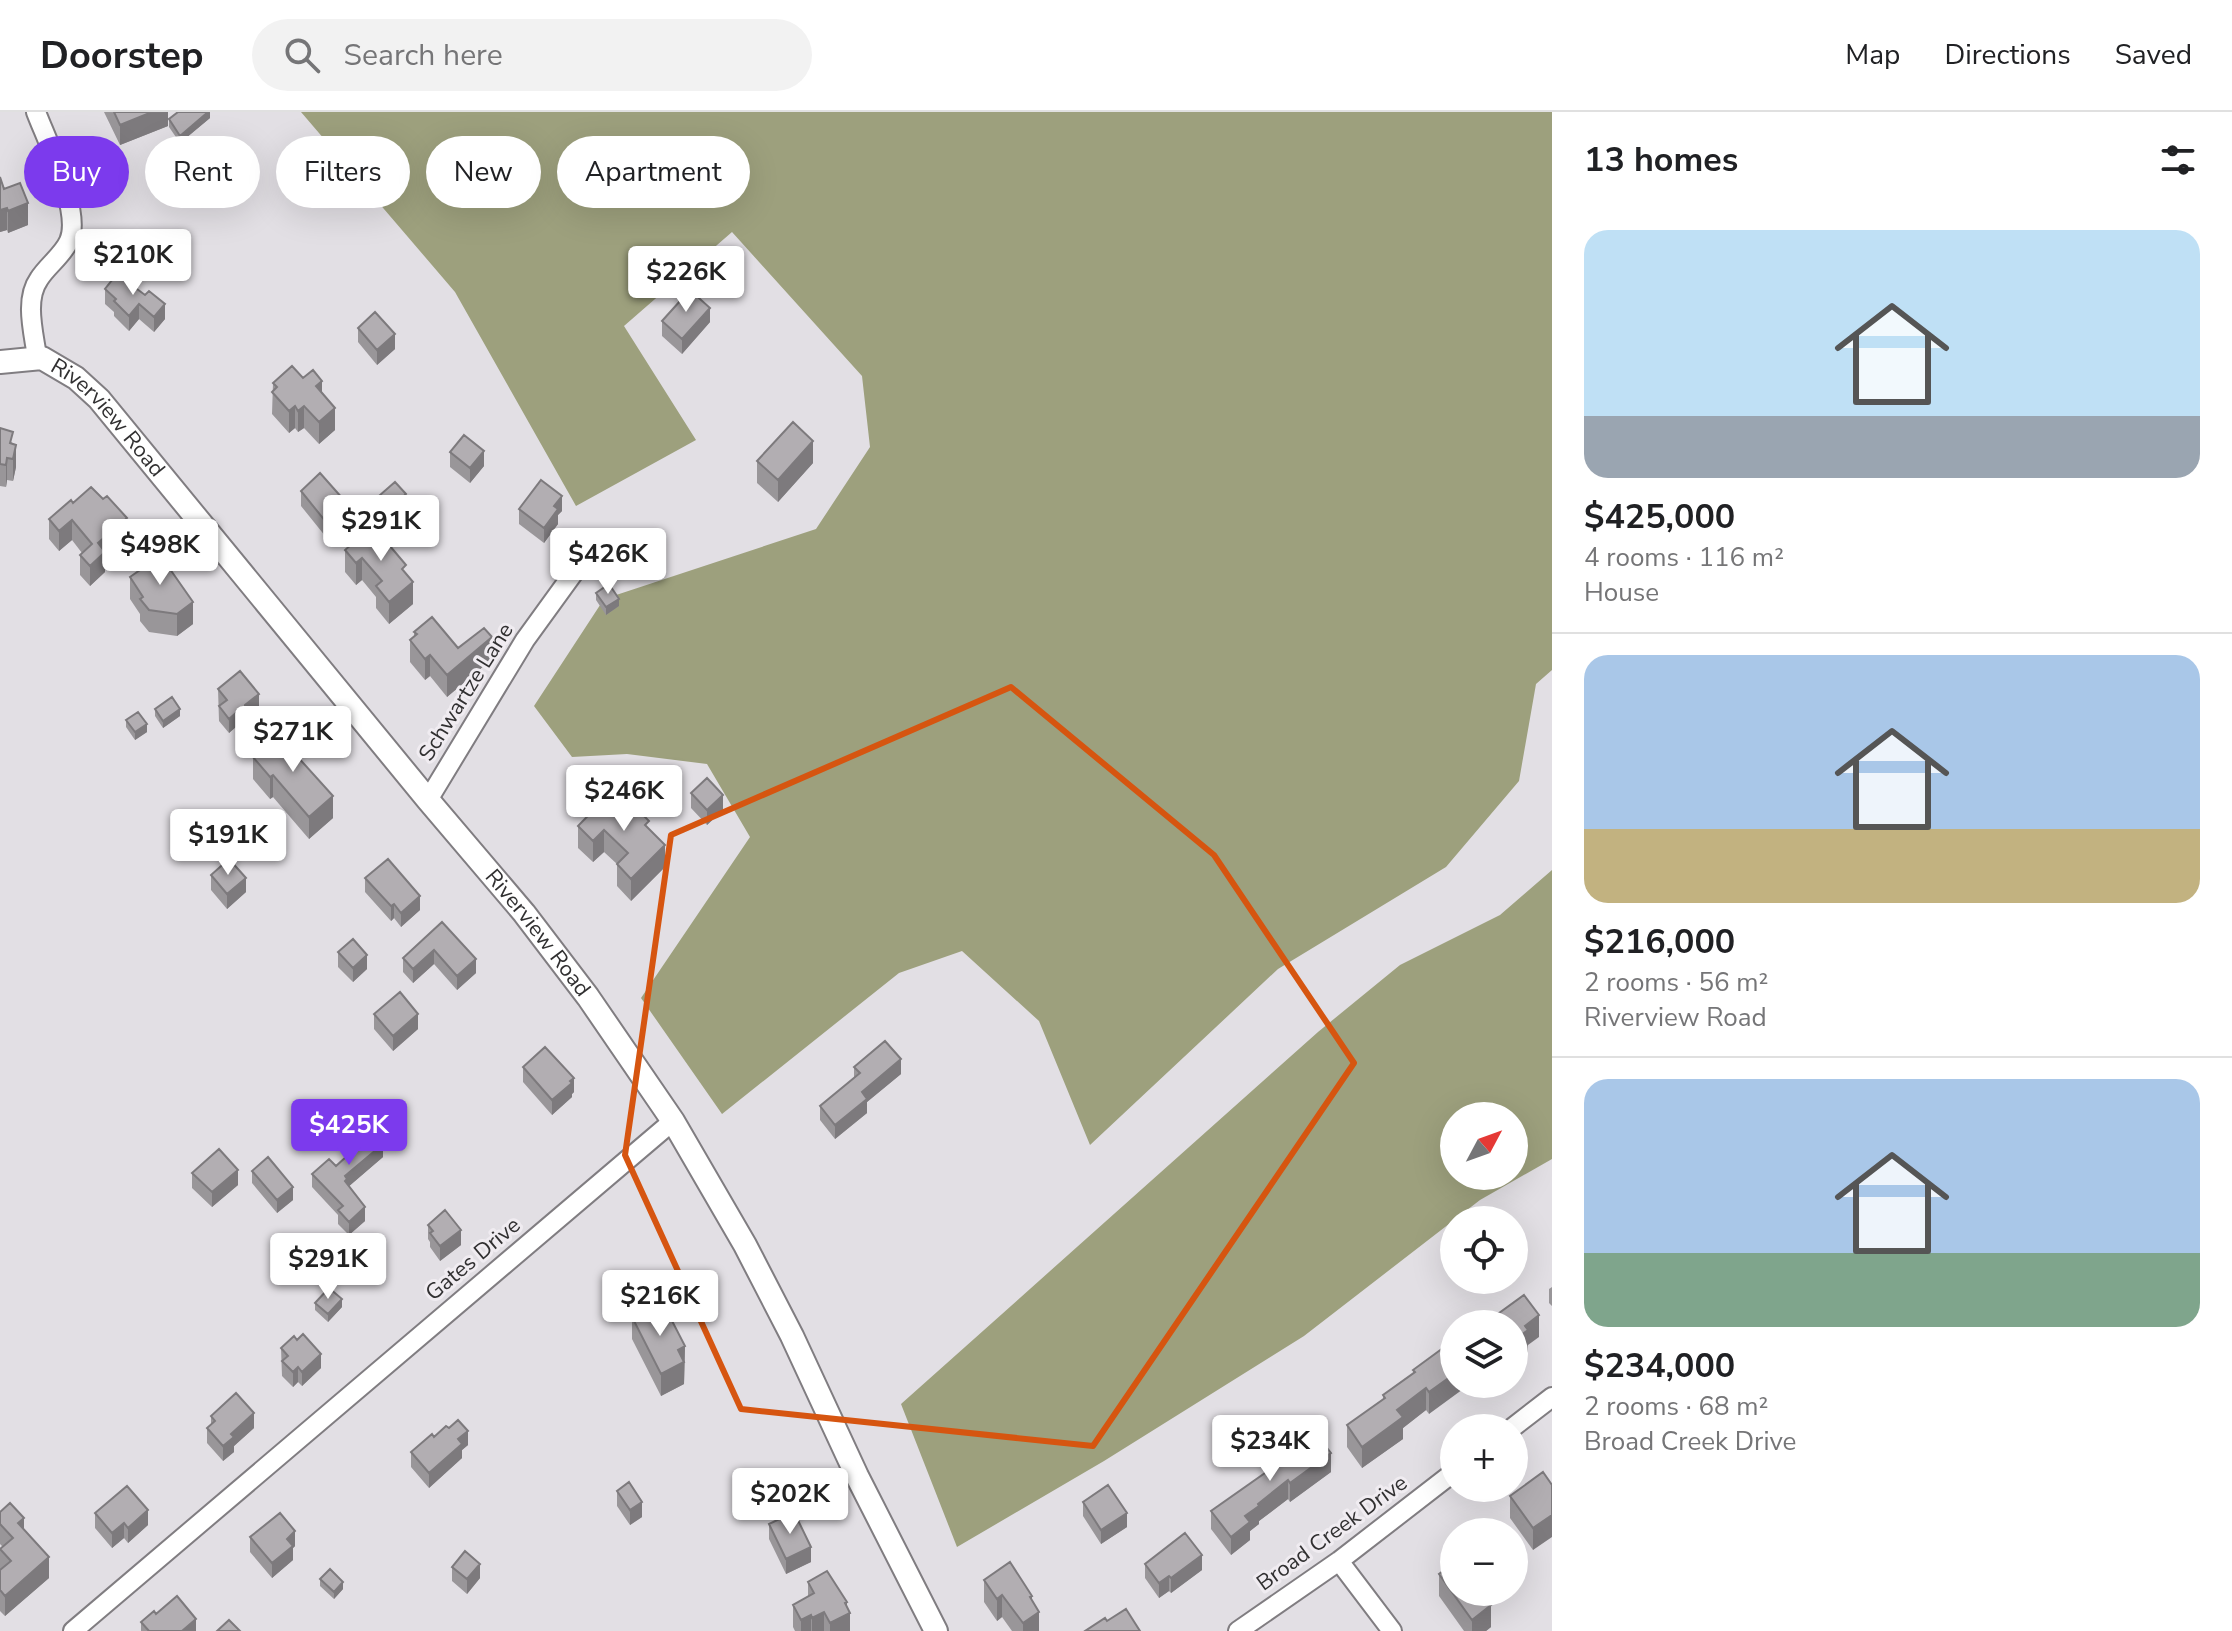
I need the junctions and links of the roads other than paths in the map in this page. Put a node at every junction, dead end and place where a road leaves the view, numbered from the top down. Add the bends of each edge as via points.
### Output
1 (36, 112) edge
2 (37, 357) junction
3 (0, 362) edge
4 (575, 571) dead end
5 (428, 800) junction
6 (673, 1121) junction
7 (1552, 1397) edge
8 (1528, 1416) edge
9 (1440, 1483) edge
10 (1339, 1561) junction
11 (73, 1631) edge
12 (936, 1631) edge
13 (1238, 1631) edge
14 (1392, 1631) edge

1 - 2 street via 68,194 71,221 70,240 39,278 32,296
2 - 3 street, Riverview Road
2 - 5 street, Riverview Road via 76,378 99,399
4 - 5 street, Schwartze Lane via 525,640
5 - 6 street, Riverview Road via 554,952
6 - 11 street, Gates Drive
6 - 12 street, Riverview Road via 792,1336
7 - 8 street
9 - 10 street, Broad Creek Drive
10 - 13 street, Broad Creek Drive
10 - 14 street

